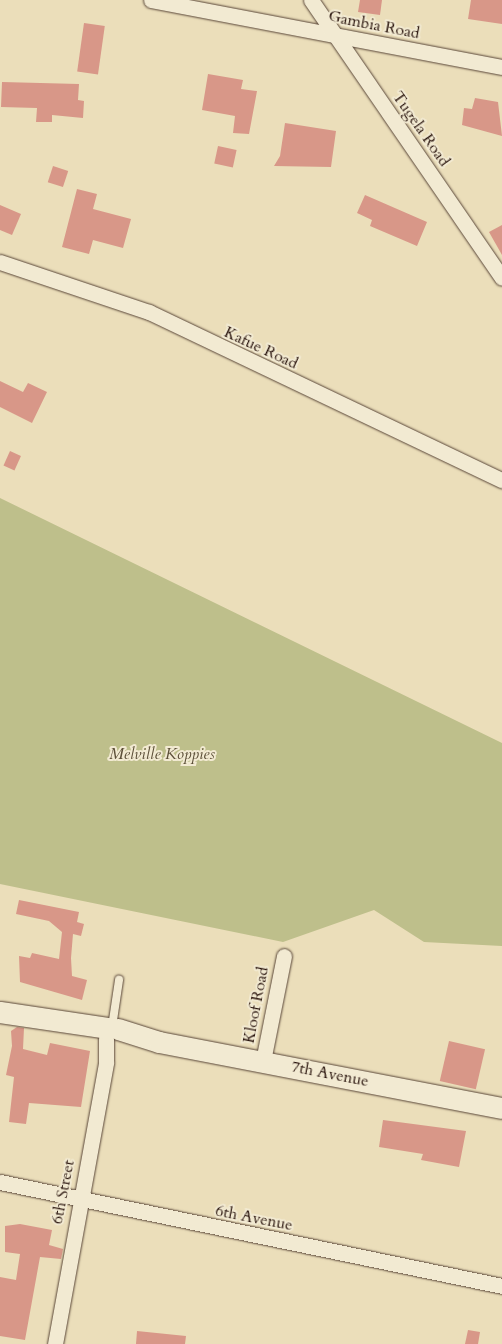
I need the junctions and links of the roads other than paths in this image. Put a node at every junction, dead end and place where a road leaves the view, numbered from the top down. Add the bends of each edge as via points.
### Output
1 (151, 0) edge
2 (311, 0) edge
3 (335, 35) junction
4 (502, 67) edge
5 (0, 262) edge
6 (502, 278) edge
7 (502, 480) edge
8 (284, 956) dead end
9 (119, 980) dead end
10 (0, 1012) edge
11 (112, 1035) junction
12 (263, 1061) junction
13 (501, 1108) edge
14 (0, 1182) edge
15 (78, 1200) junction
16 (502, 1286) edge
17 (54, 1339) edge

1 - 3 street, Gambia Road
2 - 3 street, Tugela Road
3 - 4 street, Gambia Road
3 - 6 street, Tugela Road
5 - 7 street, Kafue Road via 149,312
8 - 12 street, Kloof Road
9 - 11 lane
10 - 11 street, 7th Avenue
11 - 12 street, 7th Avenue
11 - 15 street, 6th Street
12 - 13 street, 7th Avenue
14 - 15 street, 6th Avenue
15 - 16 street, 6th Avenue
15 - 17 street, 6th Street

